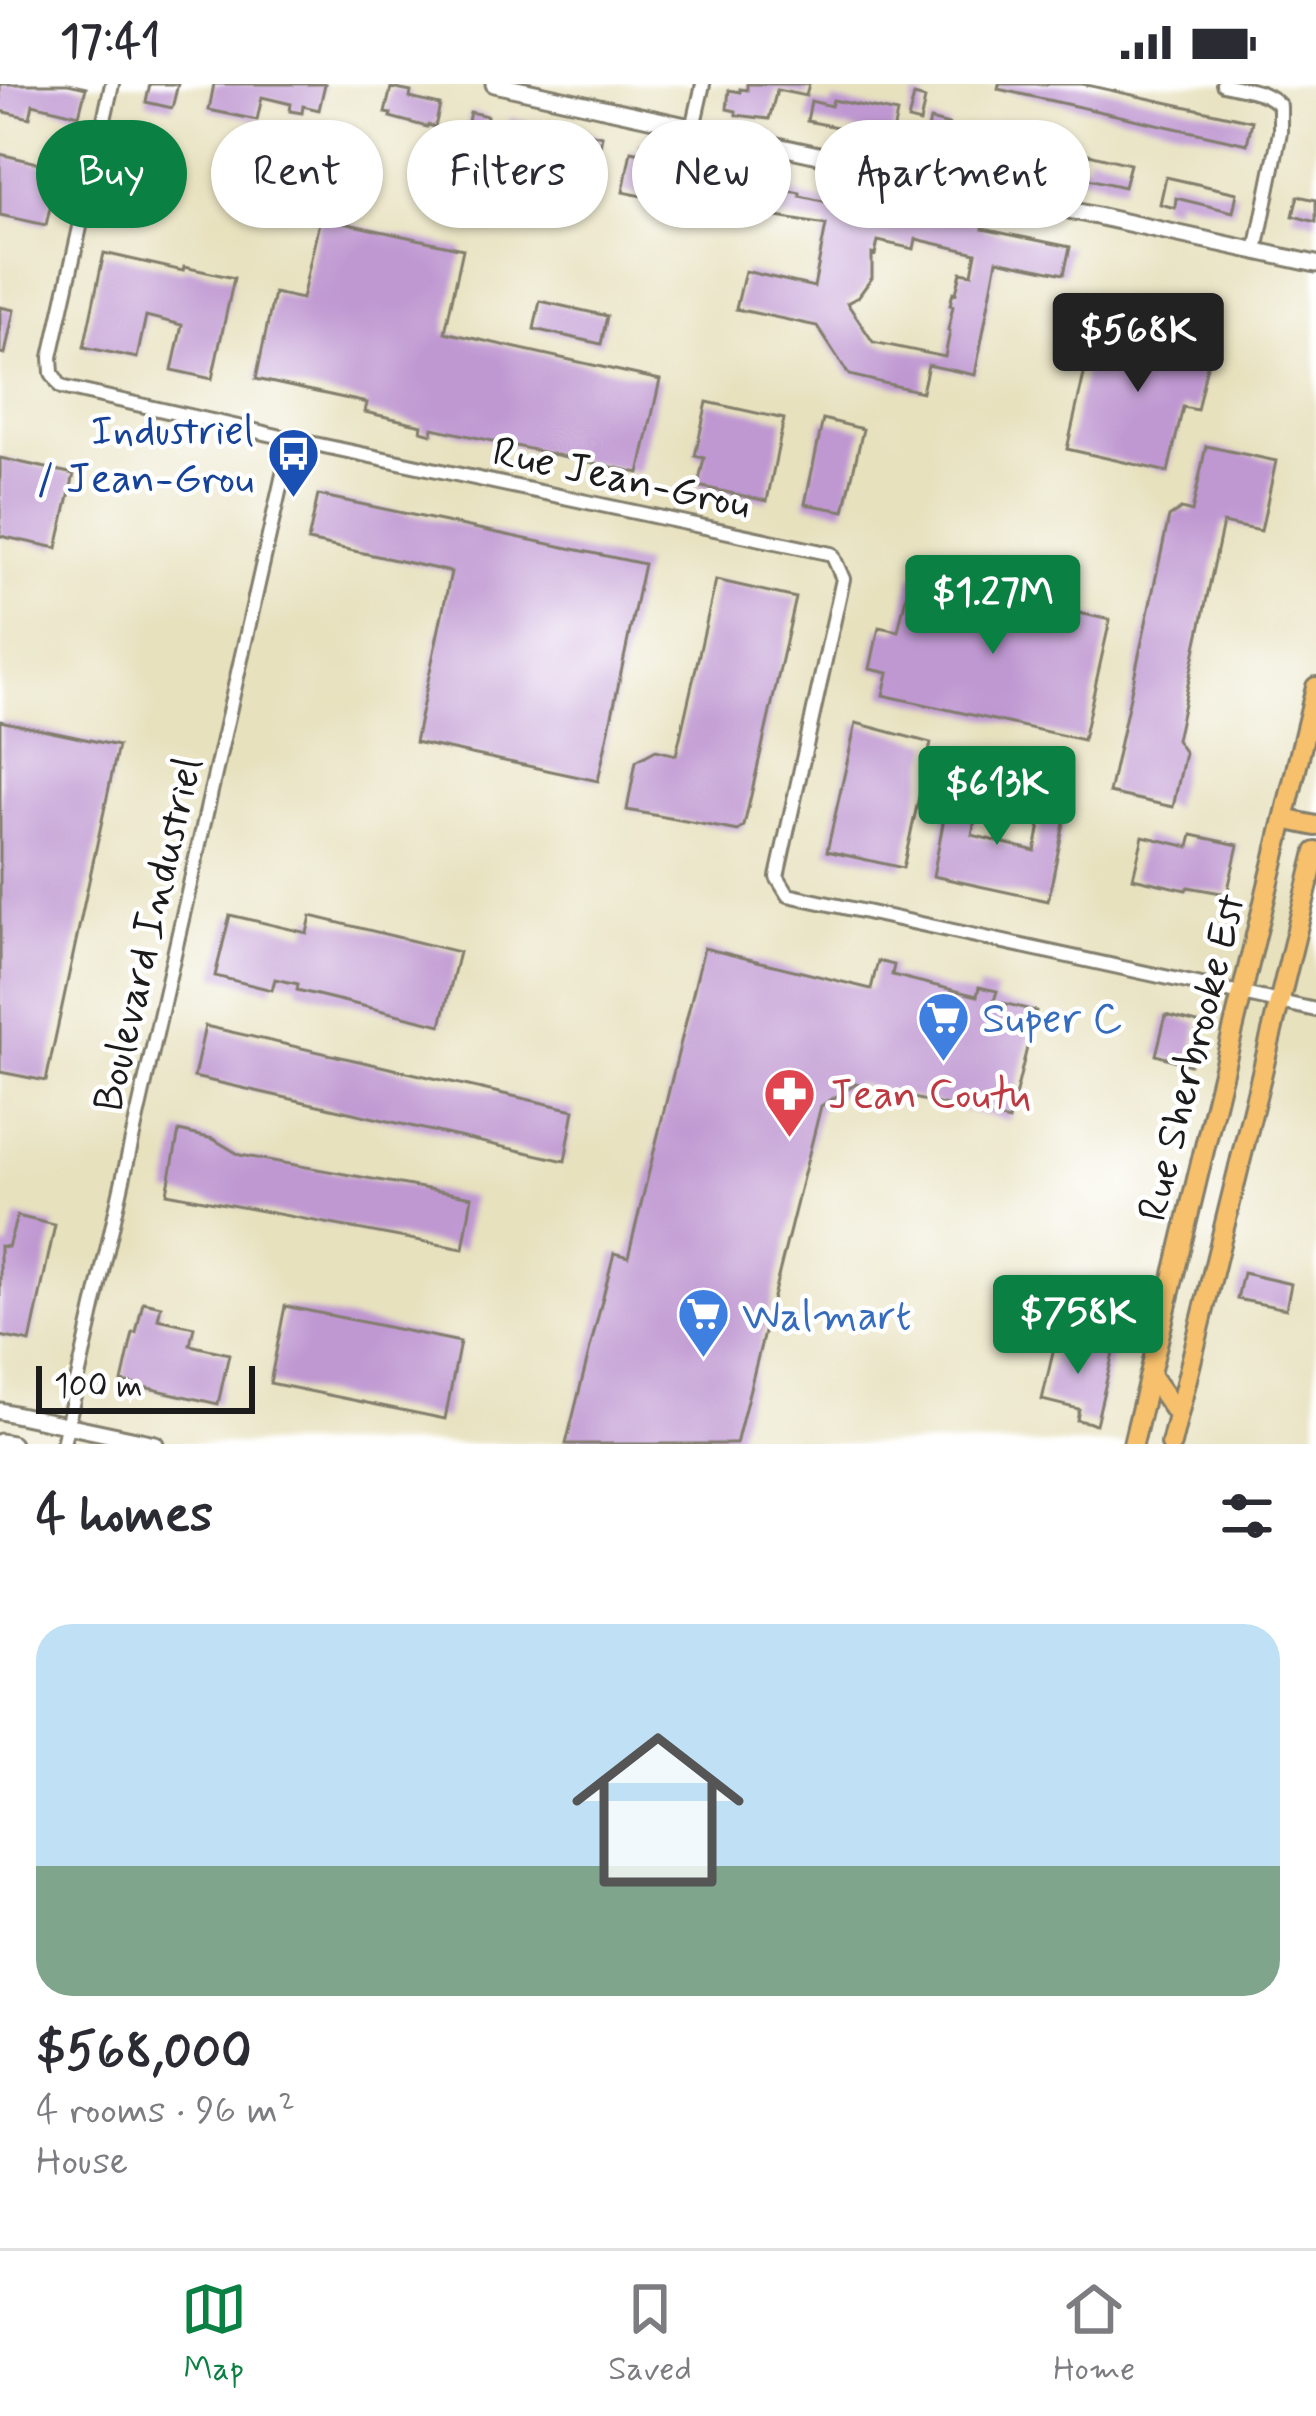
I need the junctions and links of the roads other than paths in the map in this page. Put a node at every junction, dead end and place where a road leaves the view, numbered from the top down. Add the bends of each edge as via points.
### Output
1 (112, 84) edge
2 (494, 84) edge
3 (703, 84) edge
4 (1223, 84) edge
5 (657, 120) edge
6 (695, 120) edge
7 (791, 149) edge
8 (1256, 251) junction
9 (1316, 264) edge
10 (291, 439) junction
11 (1316, 687) edge
12 (1284, 819) junction
13 (1316, 826) edge
14 (1316, 852) edge
15 (1241, 996) junction
16 (1280, 1002) junction
17 (1316, 1010) edge
18 (1196, 1181) junction
19 (1227, 1210) junction
20 (1150, 1375) junction
21 (0, 1411) edge
22 (1178, 1415) junction
23 (68, 1425) junction
24 (0, 1442) edge
25 (12, 1444) edge
26 (63, 1444) edge
27 (155, 1444) edge
28 (1133, 1444) edge
29 (1171, 1444) edge

1 - 10 street, Rue Jean-Grou via 51,357 56,381 69,391
2 - 5 street
3 - 6 street
4 - 8 street via 1280,106
7 - 8 street
8 - 9 street
10 - 15 street, Rue Jean-Grou via 832,554 843,579 777,877 788,896
10 - 23 street, Boulevard Industriel
11 - 12 main road, Rue Sherbrooke Est
12 - 13 main road
12 - 15 main road, Rue Sherbrooke Est
14 - 16 main road, Rue Sherbrooke Est
15 - 16 street
15 - 18 main road, Rue Sherbrooke Est
16 - 17 street
16 - 19 main road, Rue Sherbrooke Est
18 - 19 main road
18 - 20 main road, Rue Sherbrooke Est
19 - 22 main road, Rue Sherbrooke Est
20 - 22 main road
20 - 28 main road, Rue Sherbrooke Est
21 - 23 street
22 - 29 main road, Rue Sherbrooke Est
23 - 26 street, Boulevard Industriel
23 - 27 street
24 - 25 street

